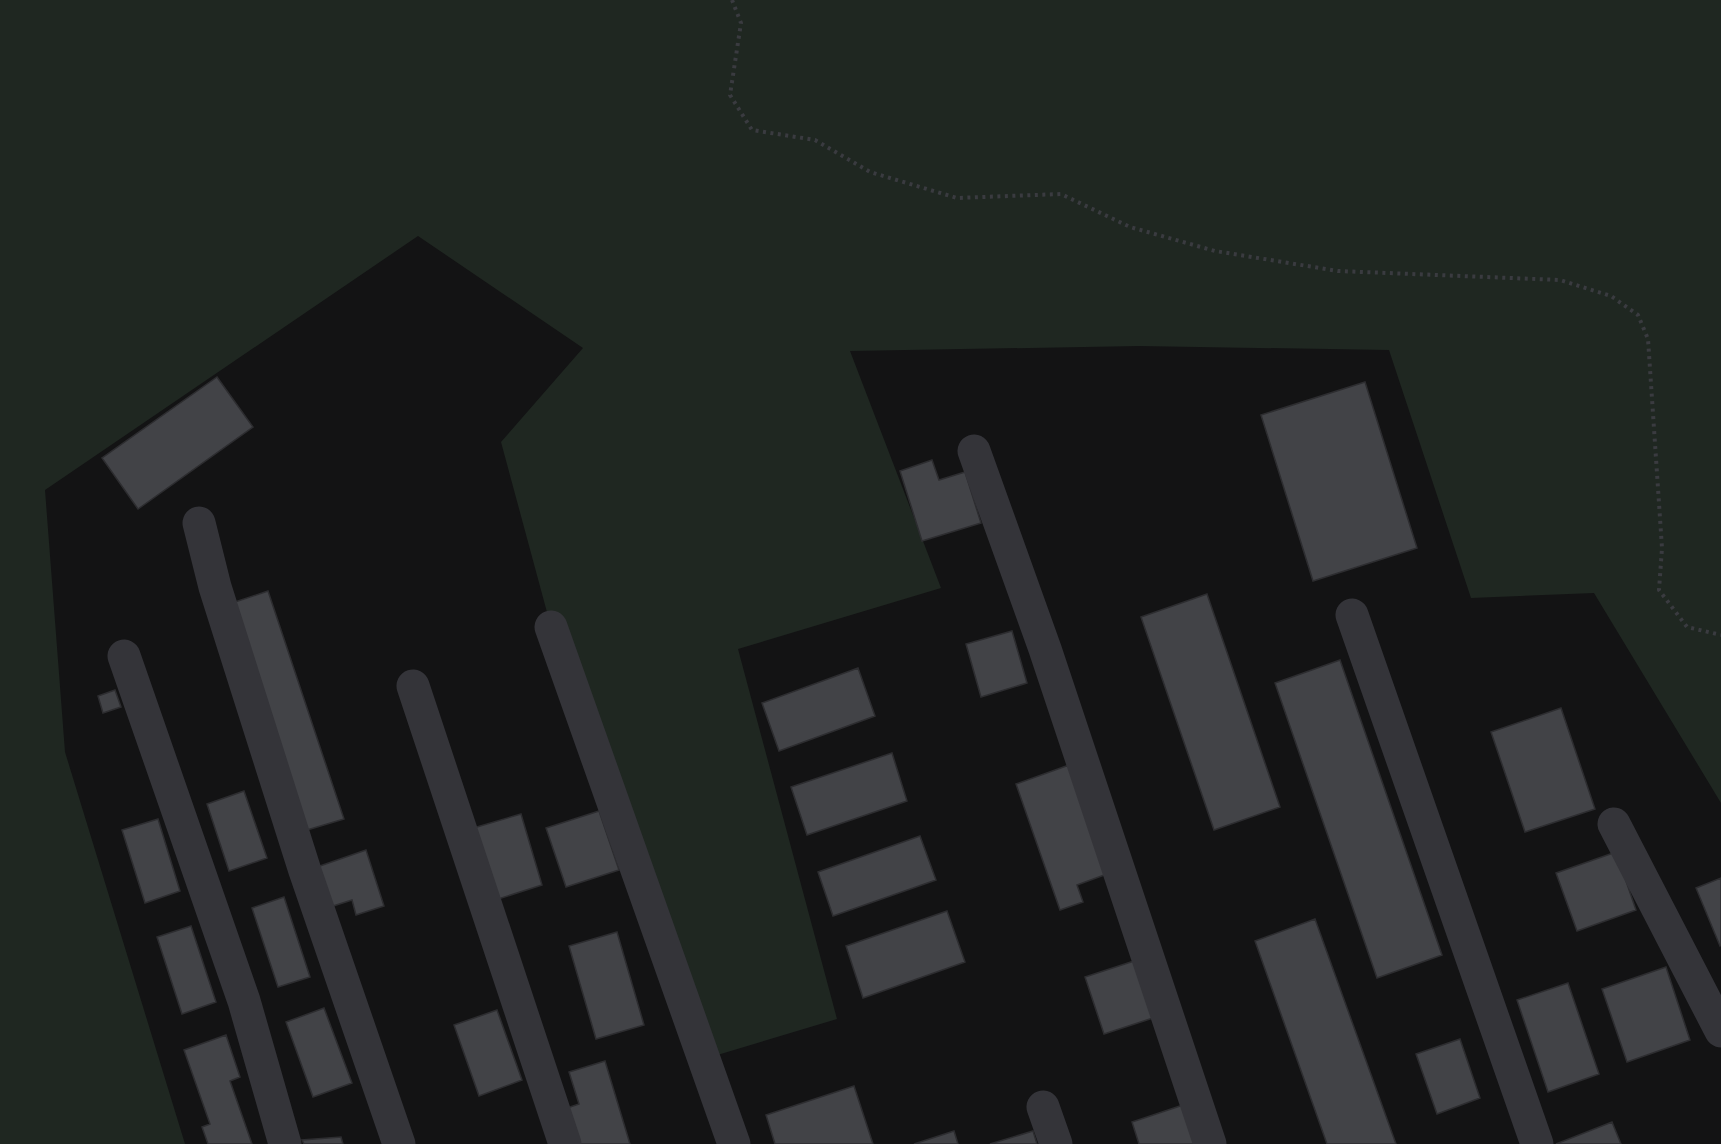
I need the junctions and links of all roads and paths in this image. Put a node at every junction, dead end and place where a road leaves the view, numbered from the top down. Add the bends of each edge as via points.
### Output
1 (732, 0) edge
2 (974, 452) dead end
3 (199, 523) dead end
4 (1352, 615) dead end
5 (550, 627) dead end
6 (1721, 635) edge
7 (124, 656) dead end
8 (413, 686) dead end
9 (1614, 824) dead end
10 (1721, 1031) edge
11 (1043, 1107) dead end
12 (285, 1144) edge
13 (399, 1144) edge
14 (565, 1144) edge
15 (734, 1144) edge
16 (1056, 1144) edge
17 (1210, 1144) edge
18 (1538, 1144) edge

1 - 6 path via 741,23 730,95 752,130 815,140 870,172 957,198 1062,194 1130,227 1227,253 1338,272 1560,280 1611,296 1638,315 1648,339 1662,548 1659,590 1687,627
2 - 17 lane via 1045,649
3 - 13 lane via 215,587 305,871
4 - 18 lane
5 - 15 lane
7 - 12 lane via 244,1001
8 - 14 lane
9 - 10 lane
11 - 16 lane

